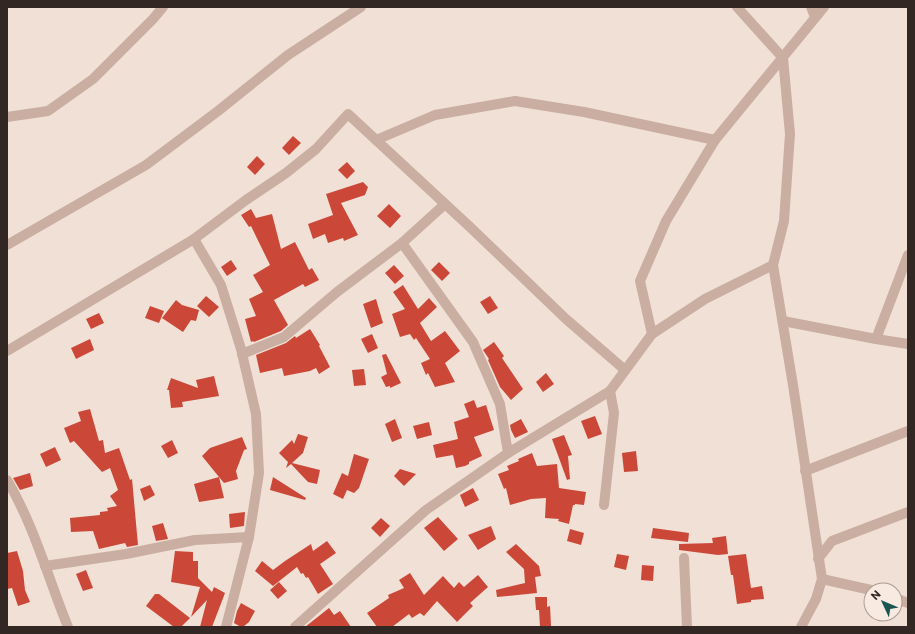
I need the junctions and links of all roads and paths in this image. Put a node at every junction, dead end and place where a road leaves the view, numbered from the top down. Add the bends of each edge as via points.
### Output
1 (163, 7) edge
2 (361, 7) edge
3 (737, 7) edge
4 (824, 7) edge
5 (813, 12) edge
6 (783, 58) junction
7 (7, 117) edge
8 (376, 140) junction
9 (715, 140) junction
10 (445, 204) junction
11 (194, 239) junction
12 (402, 243) junction
13 (7, 245) edge
14 (908, 255) edge
15 (773, 265) junction
16 (783, 321) junction
17 (652, 334) junction
18 (876, 339) junction
19 (908, 344) edge
20 (7, 349) edge
21 (242, 354) junction
22 (625, 370) junction
23 (610, 391) junction
24 (908, 432) edge
25 (508, 453) junction
26 (805, 470) junction
27 (7, 480) edge
28 (604, 505) dead end
29 (908, 512) edge
30 (249, 537) junction
31 (684, 558) dead end
32 (818, 559) junction
33 (46, 566) junction
34 (822, 579) junction
35 (863, 588) edge
36 (68, 627) edge
37 (226, 627) edge
38 (295, 627) edge
39 (687, 627) edge
40 (801, 627) edge

1 - 7 street via 93,79 48,111
2 - 13 street via 288,55 146,165
3 - 6 street
4 - 5 street
5 - 6 street
6 - 9 street
6 - 15 street via 790,134 784,221
8 - 9 street via 435,115 515,101 584,112
8 - 10 street
8 - 11 street via 348,114 316,149
9 - 17 street via 666,220 640,281
10 - 12 street
10 - 22 street via 566,319
11 - 20 street
11 - 21 street via 221,285
12 - 21 street via 337,292 284,337
12 - 25 street via 473,342 500,404
14 - 18 street
15 - 16 street
15 - 17 street via 705,299
16 - 18 street
16 - 26 street
17 - 22 street
18 - 19 street
21 - 30 street via 256,414 259,473
22 - 23 street
23 - 25 street
23 - 28 street via 614,413
24 - 26 street
25 - 38 street via 426,510
26 - 32 street
27 - 33 street via 17,496
29 - 32 street via 832,541
30 - 33 street via 195,540
30 - 37 street
31 - 39 street
32 - 34 street
33 - 36 street
34 - 35 street
34 - 40 street via 816,599

